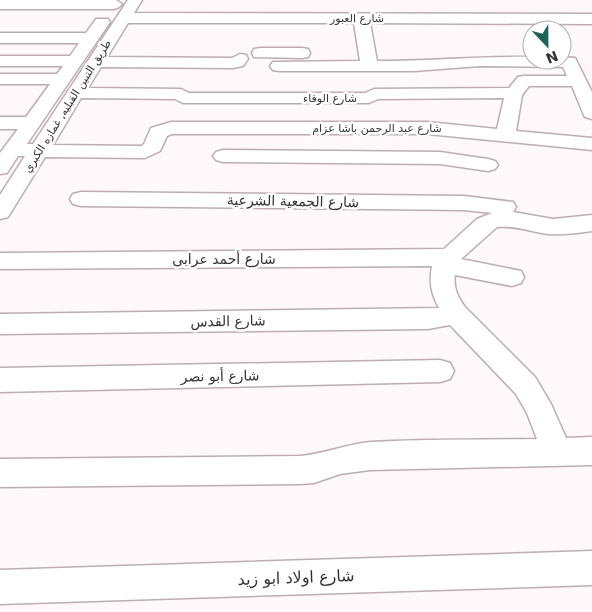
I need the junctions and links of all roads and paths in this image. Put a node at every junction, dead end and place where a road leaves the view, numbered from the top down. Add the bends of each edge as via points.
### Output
1 (135, 0) edge
2 (0, 4) edge
3 (118, 7) edge
4 (362, 18) junction
5 (539, 18) edge
6 (592, 19) edge
7 (84, 21) dead end
8 (107, 28) junction
9 (132, 35) dead end
10 (0, 38) edge
11 (90, 38) junction
12 (430, 52) dead end
13 (260, 53) dead end
14 (240, 58) dead end
15 (280, 59) junction
16 (368, 59) junction
17 (522, 59) edge
18 (0, 61) edge
19 (74, 61) junction
20 (95, 62) junction
21 (572, 69) edge
22 (0, 79) edge
23 (62, 79) junction
24 (578, 81) junction
25 (514, 92) junction
26 (76, 93) junction
27 (0, 94) edge
28 (51, 94) junction
29 (274, 98) junction
30 (592, 113) edge
31 (0, 123) edge
32 (31, 123) junction
33 (283, 128) junction
34 (484, 133) junction
35 (505, 135) junction
36 (592, 144) edge
37 (39, 151) junction
38 (223, 156) dead end
39 (278, 156) junction
40 (5, 157) edge
41 (482, 178) junction
42 (81, 199) dead end
43 (0, 212) edge
44 (501, 216) junction
45 (592, 223) edge
46 (0, 261) edge
47 (447, 261) junction
48 (512, 277) dead end
49 (455, 312) junction
50 (0, 324) edge
51 (440, 371) dead end
52 (0, 380) edge
53 (592, 451) edge
54 (556, 452) junction
55 (0, 473) edge
56 (592, 568) edge
57 (0, 587) edge

1 - 3 street, طريق التبين القبليه, غمازه الكبري
2 - 3 street, شارع العبور
3 - 4 street, شارع العبور
3 - 8 street, طريق التبين القبليه, غمازه الكبري
4 - 5 street, شارع العبور
4 - 16 street
5 - 6 street, شارع العبور
7 - 8 street
8 - 9 street
8 - 11 street, طريق التبين القبليه, غمازه الكبري
8 - 20 street, طريق التبين القبليه, غمازه الكبري
10 - 11 street
11 - 19 street, طريق التبين القبليه, غمازه الكبري
12 - 16 street
13 - 15 street
14 - 20 street via 233,63
15 - 16 street
15 - 29 street
16 - 17 street via 422,66
18 - 19 street
19 - 23 street, طريق التبين القبليه, غمازه الكبري
20 - 26 street, طريق التبين القبليه, غمازه الكبري
21 - 24 street
22 - 23 street
23 - 28 street, طريق التبين القبليه, غمازه الكبري
24 - 25 street via 524,80
24 - 30 street
25 - 29 street, شارع الوفاء
25 - 35 street
26 - 29 street, شارع الوفاء
26 - 37 street, طريق التبين القبليه, غمازه الكبري
27 - 28 street
28 - 32 street, طريق التبين القبليه, غمازه الكبري
31 - 32 street
32 - 40 street, طريق التبين القبليه, غمازه الكبري
33 - 34 street, شارع عبد الرحمن باشا عزام via 427,128
33 - 37 street, شارع عبد الرحمن باشا عزام via 171,128 158,132 153,147 145,152
33 - 39 street
34 - 35 street, شارع عبد الرحمن باشا عزام
34 - 41 street
35 - 36 street, شارع عبد الرحمن باشا عزام
37 - 40 street
37 - 43 street, طريق التبين القبليه, غمازه الكبري
38 - 39 street
39 - 41 street via 440,158
41 - 44 street via 488,198
42 - 44 street, شارع الجمعية الشرعية via 464,203
44 - 45 street, شارع الجمعية الشرعية via 557,227
44 - 47 street
46 - 47 street, شارع أحمد عرابى
47 - 48 street, شارع أحمد عرابى
47 - 49 street via 442,277
49 - 50 street, شارع القدس via 428,319
49 - 54 street via 519,377 535,399
51 - 52 street, شارع أبو نصر
53 - 54 street
54 - 55 street via 370,456 300,470
56 - 57 street, شارع اولاد ابو زيد

